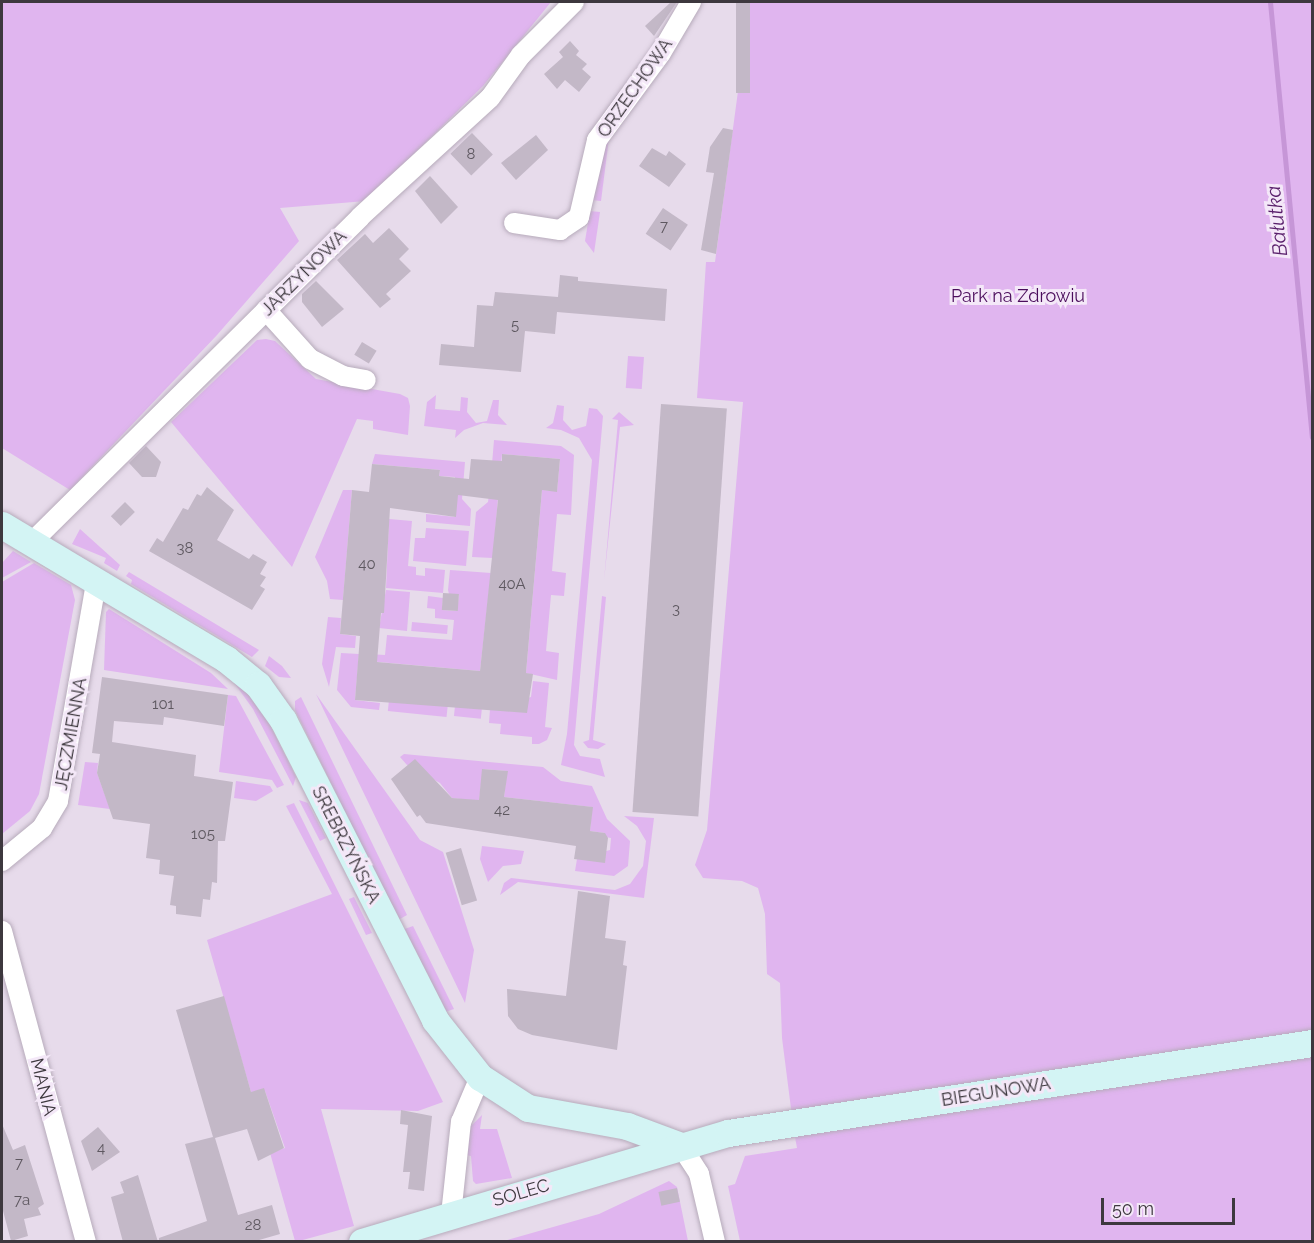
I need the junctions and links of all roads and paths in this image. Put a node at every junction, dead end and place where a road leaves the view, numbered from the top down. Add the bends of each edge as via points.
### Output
1 (574, 2) edge
2 (691, 2) edge
3 (514, 223) dead end
4 (266, 310) junction
5 (366, 380) dead end
6 (2, 525) edge
7 (31, 543) junction
8 (96, 583) junction
9 (2, 861) edge
10 (2, 931) edge
11 (1312, 1043) edge
12 (480, 1077) junction
13 (681, 1146) junction
14 (451, 1215) junction
15 (86, 1242) edge
16 (362, 1242) edge
17 (715, 1242) edge

1 - 4 street, JARZYNOWA via 521,55 490,98
2 - 3 street, ORZECHOWA via 661,52 597,140 579,217 560,230
4 - 5 street via 310,359 343,376
4 - 7 street, JARZYNOWA
6 - 7 street, SREBRZYŃSKA
7 - 8 street, SREBRZYŃSKA
8 - 9 street, JĘCZMIENNA via 69,759 58,801 42,828
8 - 12 street, SREBRZYŃSKA via 244,672 271,700 435,1020
10 - 15 street, MANIA
11 - 13 street, BIEGUNOWA via 751,1129
12 - 13 street, SREBRZYŃSKA via 528,1107 627,1126
12 - 14 street via 461,1122
13 - 14 street, SOLEC
13 - 17 street via 699,1174
14 - 16 street, SOLEC

